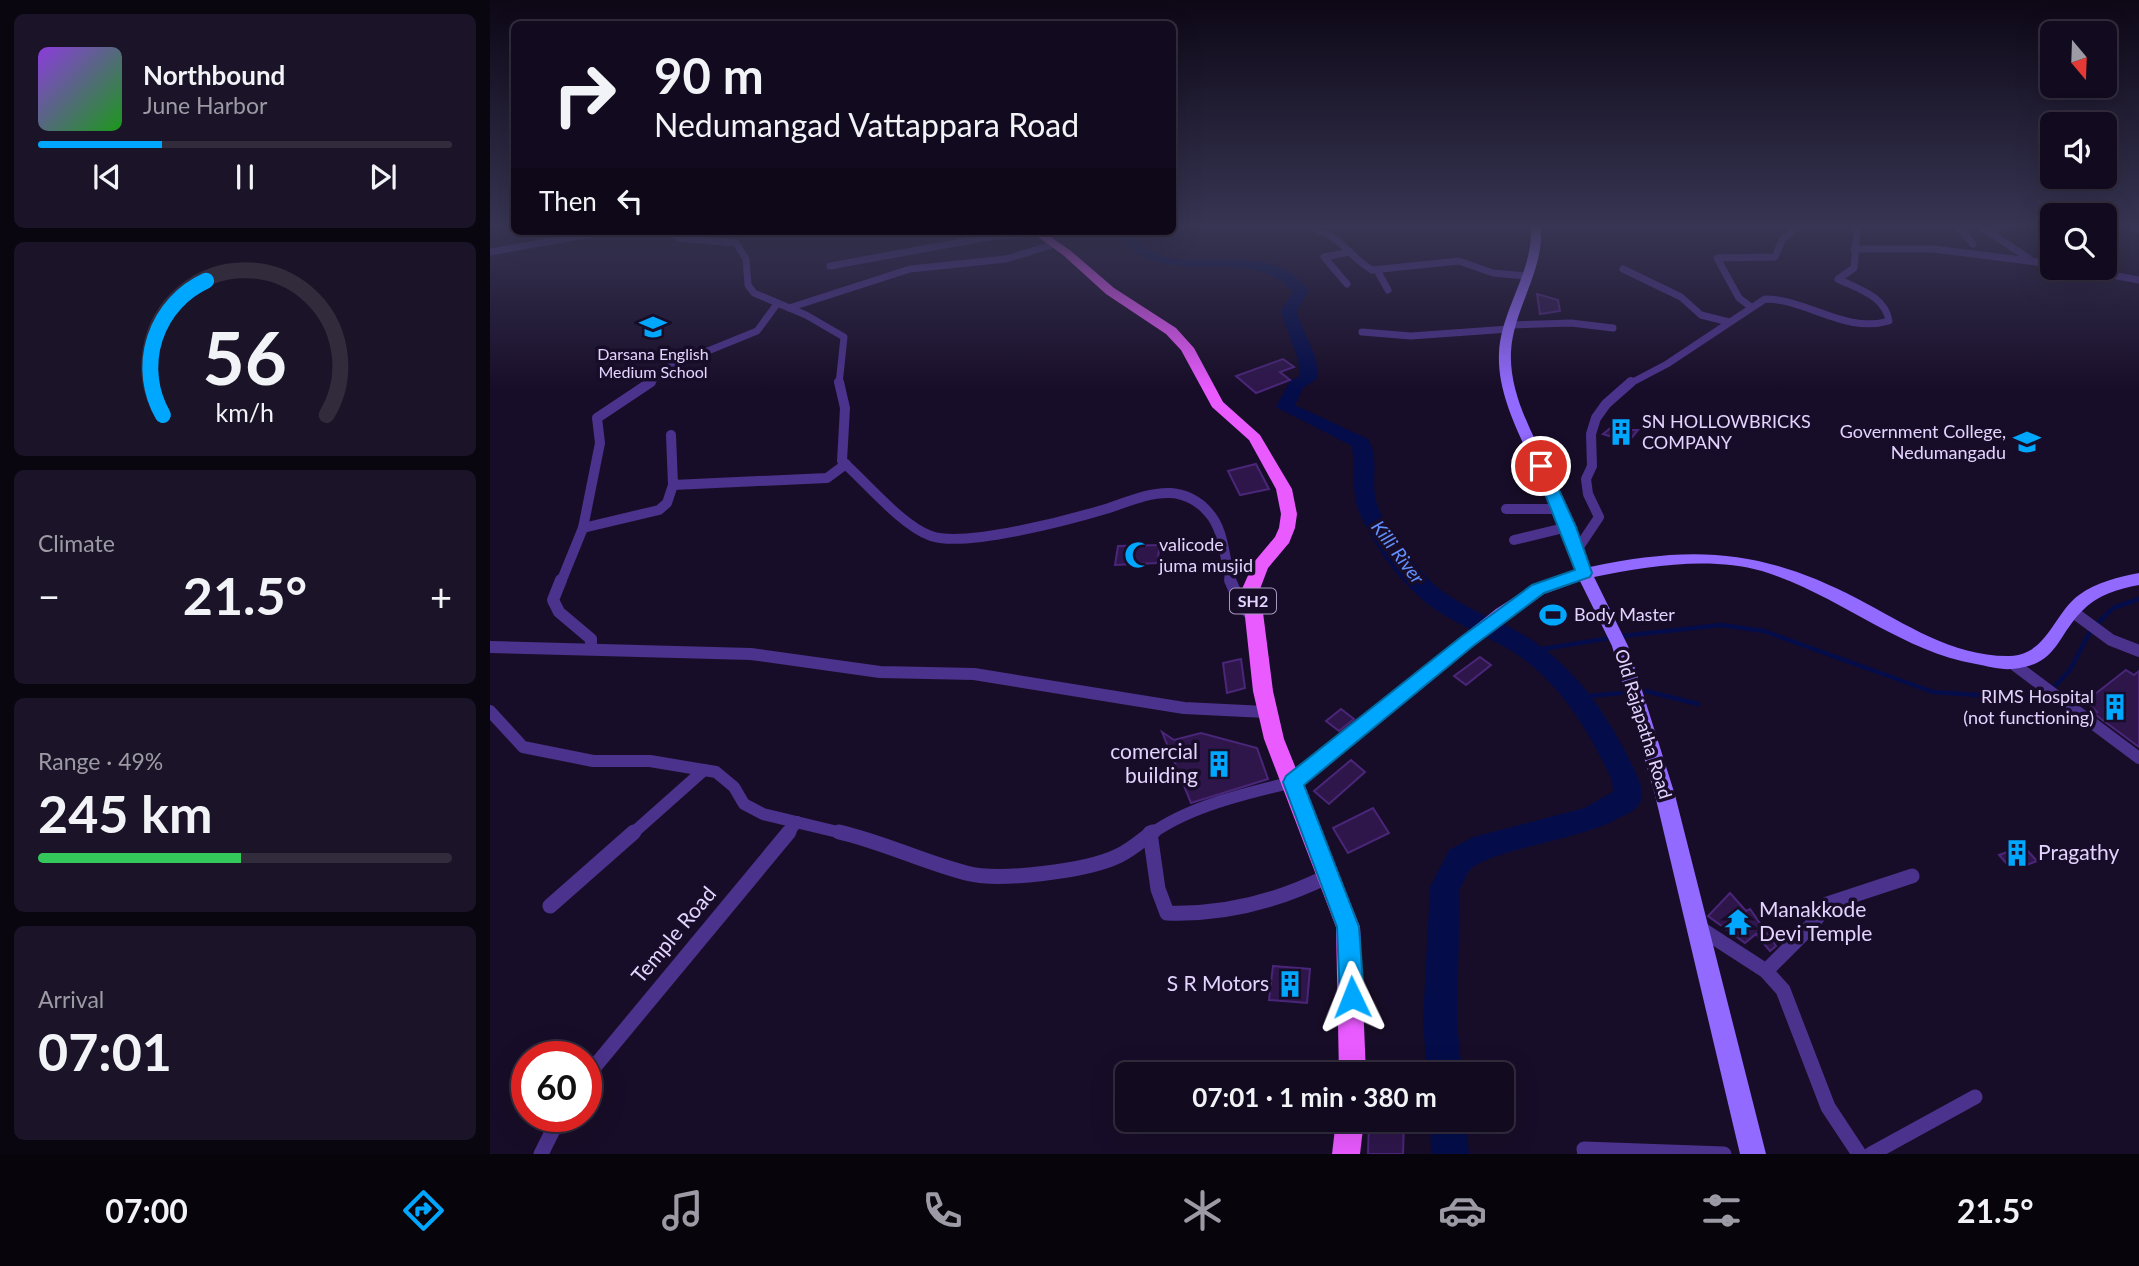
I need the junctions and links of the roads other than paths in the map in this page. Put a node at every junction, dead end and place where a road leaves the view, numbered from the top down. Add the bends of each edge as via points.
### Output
1 (748, 282) edge
2 (870, 282) edge
3 (1100, 282) edge
4 (1384, 282) edge
5 (1525, 282) edge
6 (1651, 282) edge
7 (1730, 282) edge
8 (1844, 282) edge
9 (1388, 290) dead end
10 (777, 304) junction
11 (1751, 307) junction
12 (789, 308) junction
13 (1729, 322) junction
14 (1509, 327) junction
15 (1613, 328) dead end
16 (1362, 331) dead end
17 (671, 435) dead end
18 (846, 464) junction
19 (673, 485) junction
20 (1506, 509) dead end
21 (1560, 509) junction
22 (1568, 527) junction
23 (583, 528) junction
24 (1514, 540) dead end
25 (1575, 553) junction
26 (1584, 573) junction
27 (2139, 579) edge
28 (2073, 612) junction
29 (1255, 618) junction
30 (490, 647) edge
31 (591, 649) junction
32 (2139, 652) edge
33 (2012, 663) junction
34 (490, 711) edge
35 (1266, 712) junction
36 (2139, 758) edge
37 (704, 770) junction
38 (1293, 782) junction
39 (797, 822) junction
40 (1150, 833) junction
41 (1328, 876) junction
42 (1912, 876) dead end
43 (550, 906) dead end
44 (1698, 927) junction
45 (1766, 971) junction
46 (602, 1058) edge
47 (1353, 1062) edge
48 (1975, 1097) dead end
49 (552, 1132) edge
50 (1349, 1132) edge
51 (541, 1154) edge
52 (1346, 1154) edge
53 (1585, 1154) edge
54 (1724, 1154) edge
55 (1753, 1154) edge
56 (1859, 1154) edge
57 (1871, 1154) edge

1 - 10 street via 763,299
2 - 12 street
3 - 29 main road, SH2 via 1171,331 1187,348 1217,404 1255,438 1284,489 1289,514 1283,539 1260,566 1251,589
4 - 9 street
5 - 14 main road, Old Rajapatha Road
6 - 13 street via 1681,296 1701,315
7 - 11 street
8 - 11 street via 1873,297 1888,312 1889,321 1863,324 1778,299 1765,299
10 - 12 street
10 - 23 street via 757,331 666,368 597,418 600,443
11 - 13 street
12 - 18 street via 844,337 839,384 845,408 841,451
13 - 25 street via 1621,389 1596,418 1591,434 1592,466 1586,478 1599,517
14 - 15 street via 1571,323
14 - 16 street via 1411,336
14 - 21 main road, Old Rajapatha Road via 1505,354 1512,401
17 - 19 street
18 - 19 street via 827,478
18 - 29 street via 928,535 941,540 1097,511 1151,495 1183,494 1209,512 1220,529 1233,592 1240,607
19 - 23 street via 667,503 659,510
20 - 21 street
21 - 22 main road, Old Rajapatha Road
22 - 24 street
22 - 25 main road, Old Rajapatha Road
23 - 31 street via 553,600 559,612 591,639
25 - 26 main road, Old Rajapatha Road
26 - 33 main road via 1694,559 1739,561 1777,570 1842,598 1911,639 1960,656
26 - 38 main road via 1538,589
26 - 44 main road, Old Rajapatha Road via 1620,646 1665,795
27 - 28 main road via 2120,582 2084,600
28 - 32 street via 2111,640
28 - 33 main road via 2056,640 2038,657
29 - 35 main road, SH2
30 - 31 street
31 - 35 street via 751,654 880,671 974,674 1184,708
33 - 36 street
34 - 37 street via 523,747 593,761 650,761
35 - 38 main road, SH2
37 - 39 street via 716,772 734,787 744,804
37 - 43 street
38 - 40 street via 1185,816
38 - 41 main road, SH2
39 - 40 street via 878,841 965,873 993,878 1090,865 1119,856
39 - 46 street, Temple Road
40 - 41 street via 1158,889 1167,913 1210,911 1297,893
41 - 47 main road, SH2 via 1348,927
42 - 45 street via 1827,904
44 - 45 street
44 - 55 main road, Old Rajapatha Road
45 - 56 street via 1783,990 1828,1107
48 - 57 street
49 - 51 street
50 - 52 main road
53 - 54 street via 1584,1149

